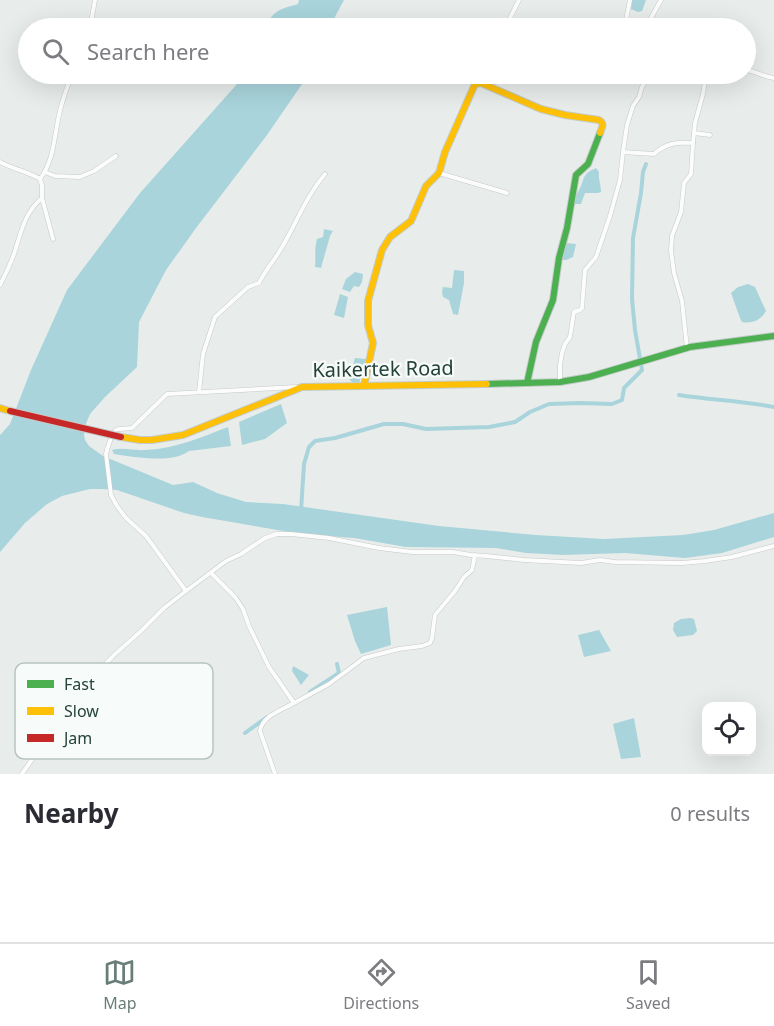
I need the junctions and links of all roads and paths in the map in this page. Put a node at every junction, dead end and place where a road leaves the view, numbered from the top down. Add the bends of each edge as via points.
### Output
1 (95, 0) edge
2 (519, 0) edge
3 (630, 0) edge
4 (661, 0) edge
5 (92, 18) edge
6 (510, 18) edge
7 (626, 18) edge
8 (651, 18) edge
9 (756, 72) edge
10 (774, 78) edge
11 (69, 84) edge
12 (476, 84) edge
13 (484, 84) edge
14 (643, 84) edge
15 (705, 84) edge
16 (694, 133) junction
17 (710, 135) dead end
18 (693, 143) junction
19 (623, 152) junction
20 (116, 156) dead end
21 (0, 162) edge
22 (45, 172) junction
23 (439, 173) junction
24 (325, 174) dead end
25 (40, 179) junction
26 (507, 193) dead end
27 (42, 198) junction
28 (53, 239) dead end
29 (0, 285) edge
30 (774, 336) edge
31 (687, 348) junction
32 (560, 382) junction
33 (527, 383) junction
34 (364, 386) junction
35 (302, 387) junction
36 (199, 392) junction
37 (0, 408) edge
38 (774, 546) edge
39 (475, 555) junction
40 (211, 573) junction
41 (186, 591) junction
42 (106, 663) edge
43 (292, 700) junction
44 (32, 759) edge
45 (22, 774) edge
46 (276, 774) edge

1 - 5 street
2 - 6 street
3 - 7 street
4 - 8 street
9 - 10 street
11 - 22 street
12 - 23 main road via 444,152
13 - 33 main road via 541,109 600,120 603,125 588,164 576,176 552,300 536,342
14 - 19 street via 633,106
15 - 16 street
16 - 17 street
16 - 18 street
18 - 19 street via 674,142 654,154
18 - 31 street via 691,174 684,183 671,251
19 - 32 street via 610,216 596,257 585,270 582,308 574,312 570,337 562,353
20 - 22 street via 80,177
21 - 25 street
22 - 25 street
23 - 26 street
23 - 34 main road via 426,186 411,221 390,237 382,249 369,301 368,325 373,343
24 - 36 street via 259,283 248,287 215,317 202,354
25 - 27 street
27 - 28 street
27 - 29 street via 28,214
30 - 31 main road, Kaikertek Road
31 - 32 main road, Kaikertek Road
32 - 33 main road, Kaikertek Road
33 - 34 main road, Kaikertek Road
34 - 35 main road, Kaikertek Road
35 - 36 street
35 - 37 main road, Kaikertek Road, bridge via 183,435 140,440
36 - 41 street via 165,395 132,428 116,431 106,454 111,495 117,506 146,536
38 - 39 street via 732,557 689,562 581,563
39 - 40 street via 412,552 277,534
39 - 43 street via 472,570 435,615 430,643 364,658 329,684
40 - 41 street
40 - 43 street via 236,597 269,667
41 - 42 street
43 - 46 street via 266,719 260,731
44 - 45 street

